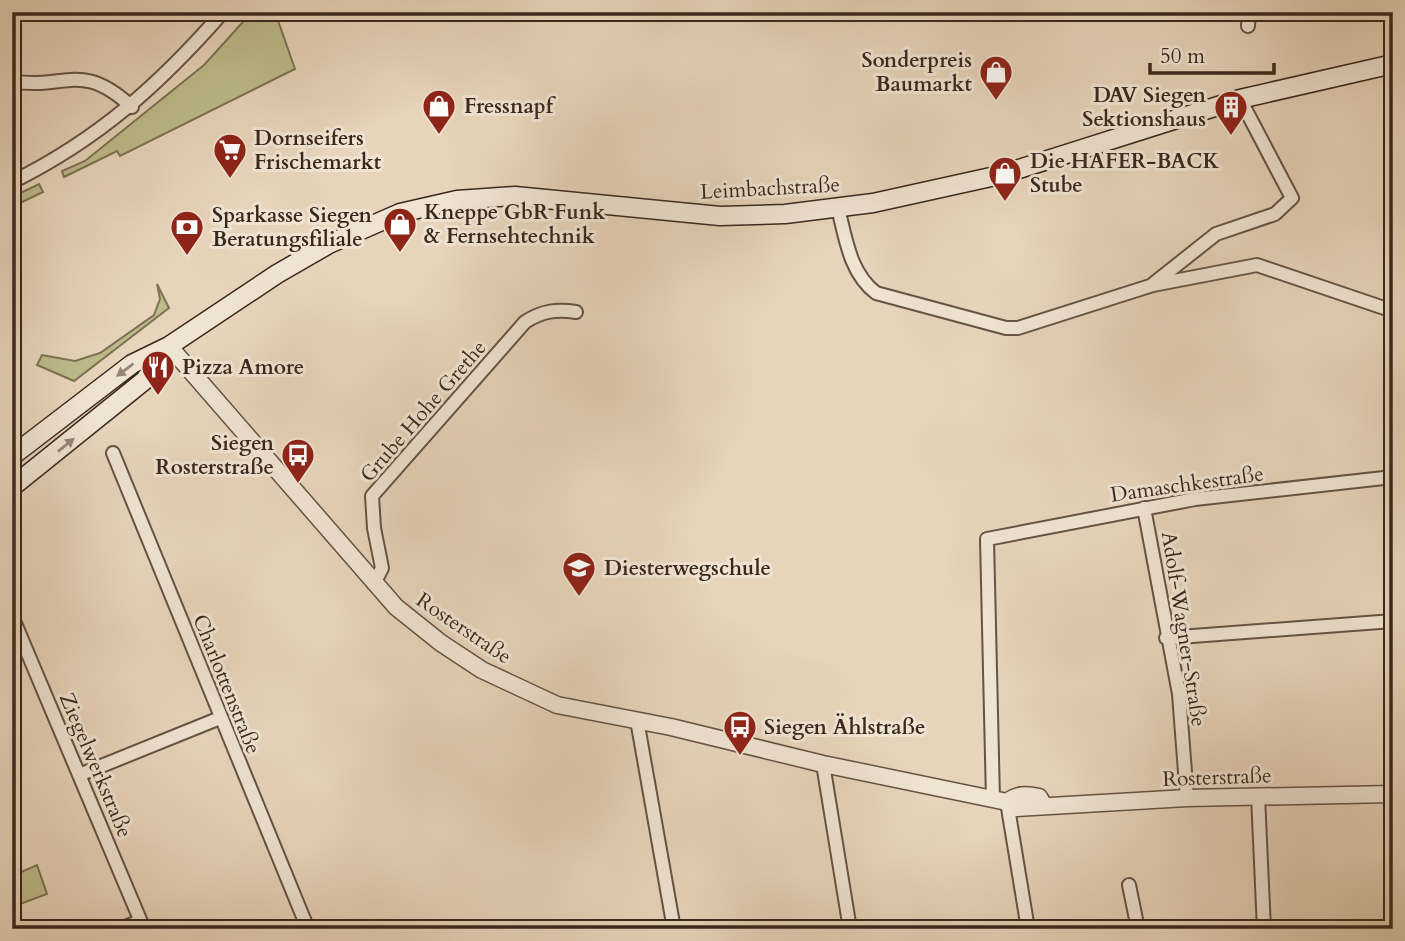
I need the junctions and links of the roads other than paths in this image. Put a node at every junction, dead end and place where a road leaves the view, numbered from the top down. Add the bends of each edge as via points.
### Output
1 (223, 12) edge
2 (1249, 12) edge
3 (1248, 26) dead end
4 (1393, 64) edge
5 (12, 81) edge
6 (1240, 99) junction
7 (132, 107) junction
8 (12, 182) edge
9 (838, 208) junction
10 (1153, 285) junction
11 (1393, 311) edge
12 (576, 312) dead end
13 (169, 346) junction
14 (113, 453) dead end
15 (12, 456) edge
16 (1393, 477) edge
17 (12, 487) edge
18 (1144, 508) junction
19 (374, 584) junction
20 (12, 616) edge
21 (1393, 621) edge
22 (1166, 638) junction
23 (220, 718) junction
24 (637, 720) junction
25 (823, 764) junction
26 (79, 775) junction
27 (1393, 794) edge
28 (1258, 796) junction
29 (1187, 798) junction
30 (1000, 801) junction
31 (1129, 885) dead end
32 (142, 925) edge
33 (120, 929) edge
34 (308, 929) edge
35 (674, 929) edge
36 (850, 929) edge
37 (1028, 929) edge
38 (1138, 929) edge
39 (1264, 929) edge

1 - 7 street
2 - 3 street
4 - 6 main road, Leimbachstraße
5 - 7 street via 83,79 102,85
6 - 9 main road, Leimbachstraße via 1000,175
6 - 10 street via 1292,198 1275,214 1216,234
7 - 8 street
9 - 10 street via 862,282 876,293 983,323 1018,328
9 - 13 main road, Leimbachstraße via 720,216 550,198 457,200 400,212 329,244
10 - 11 street via 1257,265
12 - 19 street, Grube Hohe Grethe via 538,313 525,322 372,496 382,569
13 -> 15 main road, Leimbachstraße via 132,364
17 -> 13 main road, Leimbachstraße via 145,380
13 - 19 street, Rosterstraße
14 - 23 street, Charlottenstraße
16 - 18 street, Damaschkestraße
18 - 22 street, Adolf-Wagner-Straße
18 - 30 street, Damaschkestraße via 987,538
19 - 24 street, Rosterstraße via 441,643 514,687 557,705
20 - 26 street, Ziegelwerkstraße
21 - 22 street
22 - 29 street, Adolf-Wagner-Straße via 1179,694
23 - 26 street
23 - 34 street, Charlottenstraße
24 - 25 street, Rosterstraße
24 - 35 street
25 - 30 street, Rosterstraße
25 - 36 street
26 - 32 street, Ziegelwerkstraße
27 - 28 street, Rosterstraße
28 - 29 street, Rosterstraße
28 - 39 street
29 - 30 street, Rosterstraße via 1043,804 1027,809
30 - 37 street
31 - 38 street
32 - 33 street

